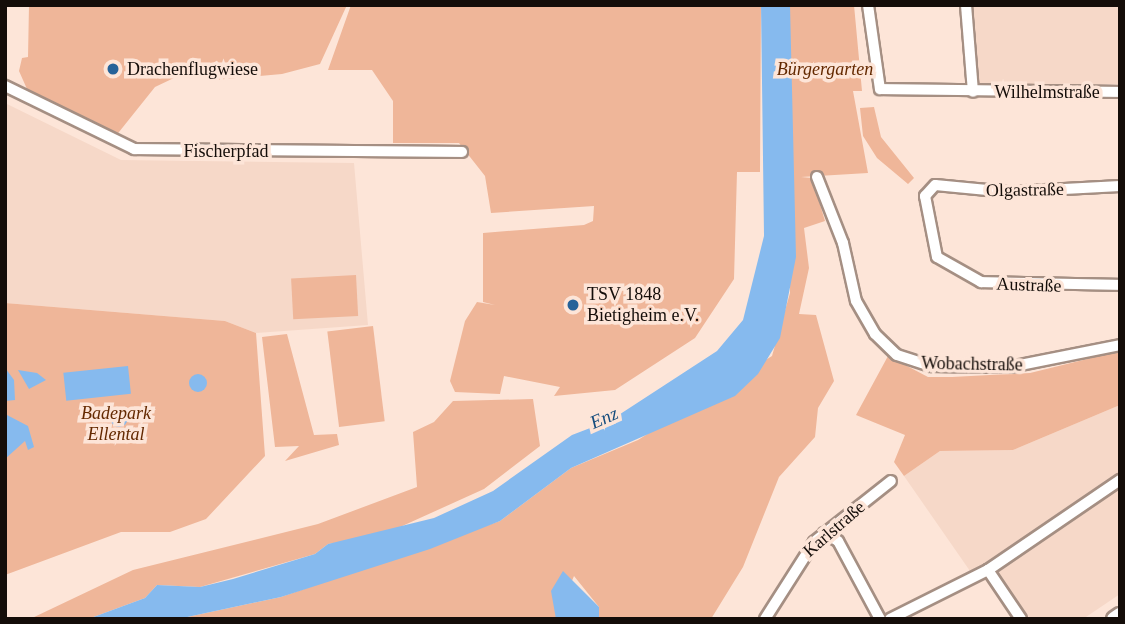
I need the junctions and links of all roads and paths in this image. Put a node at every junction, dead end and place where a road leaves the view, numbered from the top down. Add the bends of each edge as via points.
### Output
1 (868, 5) edge
2 (966, 5) edge
3 (5, 86) edge
4 (973, 92) junction
5 (1120, 92) edge
6 (462, 152) dead end
7 (817, 177) dead end
8 (930, 186) joint
9 (1120, 186) edge
10 (1120, 285) edge
11 (1120, 345) edge
12 (1120, 480) edge
13 (891, 481) dead end
14 (824, 533) junction
15 (988, 570) junction
16 (1120, 615) edge
17 (765, 619) edge
18 (880, 619) edge
19 (891, 619) edge
20 (1021, 619) edge
21 (1114, 619) edge

1 - 4 street, Wilhelmstraße via 880,89
2 - 4 street, Wilhelmstraße
3 - 6 street, Fischerpfad via 134,149
4 - 5 street, Wilhelmstraße
7 - 11 street, Wobachstraße via 843,243 856,301 875,334 897,355 931,366 1010,367
8 - 9 street, Olgastraße via 1008,192
8 - 10 street, Austraße via 925,196 931,228 937,257 946,265 992,285
12 - 15 street
13 - 14 street, Karlstraße
14 - 17 street, Karlstraße via 783,582
14 - 18 street via 838,541
15 - 19 street
15 - 20 street
16 - 21 street

